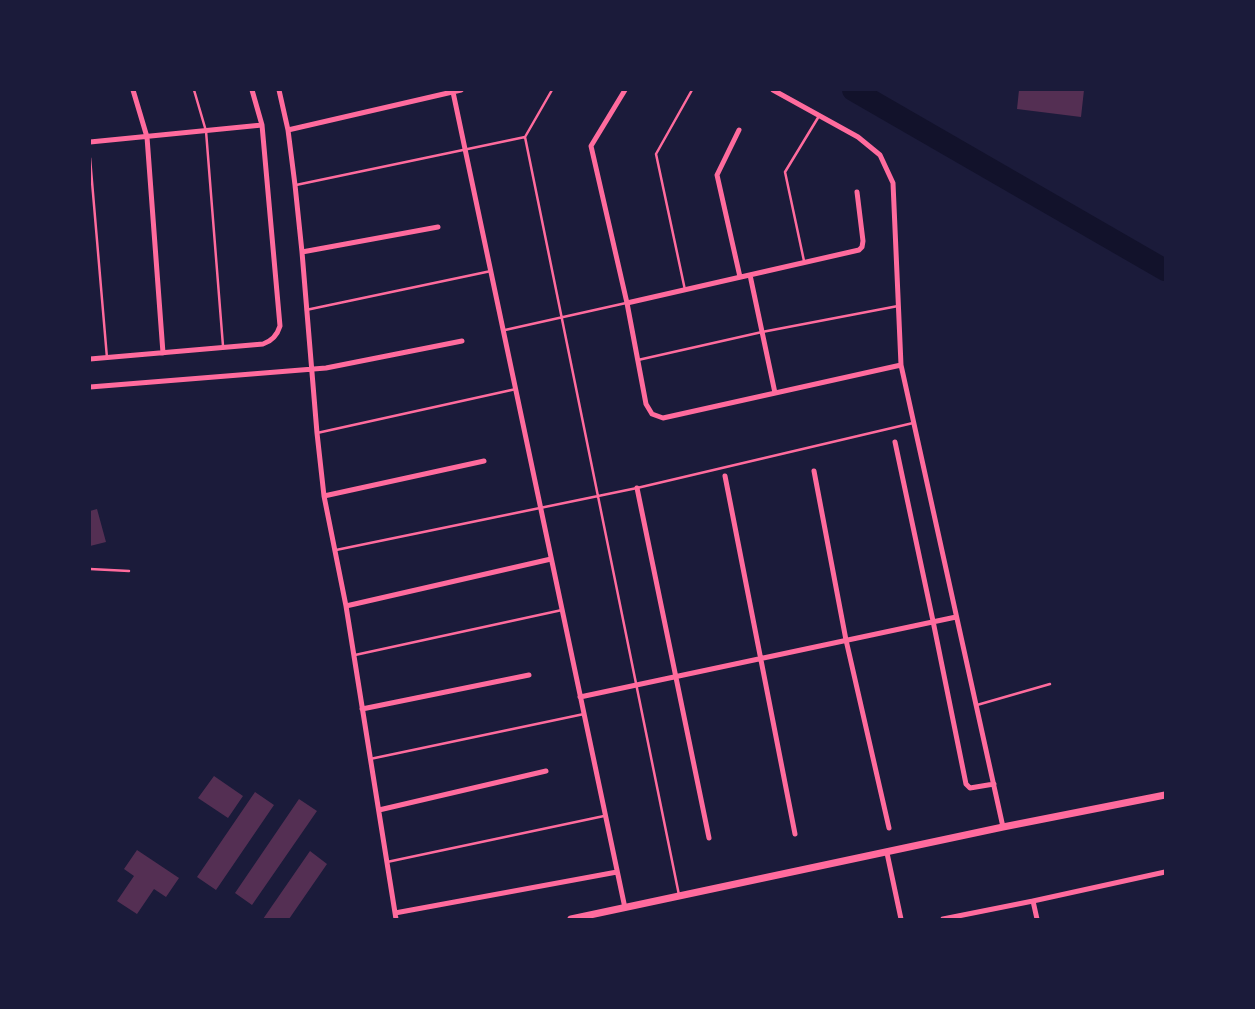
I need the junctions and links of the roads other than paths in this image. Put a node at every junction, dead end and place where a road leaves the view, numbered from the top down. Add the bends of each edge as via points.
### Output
1 (133, 90) edge
2 (194, 90) edge
3 (252, 90) edge
4 (279, 90) edge
5 (461, 90) edge
6 (552, 90) edge
7 (625, 90) edge
8 (692, 90) edge
9 (773, 90) edge
10 (453, 92) junction
11 (819, 116) junction
12 (262, 125) junction
13 (288, 130) junction
14 (740, 130) dead end
15 (206, 131) junction
16 (147, 137) junction
17 (525, 137) junction
18 (90, 142) edge
19 (465, 151) junction
20 (90, 158) edge
21 (295, 185) junction
22 (857, 192) dead end
23 (438, 227) dead end
24 (302, 252) junction
25 (805, 263) junction
26 (491, 271) junction
27 (750, 275) junction
28 (740, 277) junction
29 (685, 290) junction
30 (627, 302) junction
31 (898, 306) junction
32 (306, 310) junction
33 (562, 317) junction
34 (503, 330) junction
35 (762, 332) junction
36 (462, 341) dead end
37 (224, 348) junction
38 (163, 353) junction
39 (107, 358) junction
40 (90, 359) edge
41 (638, 360) junction
42 (901, 365) junction
43 (311, 369) junction
44 (90, 387) edge
45 (516, 389) junction
46 (775, 393) junction
47 (913, 424) junction
48 (317, 433) junction
49 (894, 442) dead end
50 (484, 461) dead end
51 (814, 471) dead end
52 (725, 476) dead end
53 (637, 488) junction
54 (324, 496) junction
55 (598, 496) junction
56 (540, 508) junction
57 (335, 550) junction
58 (552, 559) junction
59 (90, 569) edge
60 (129, 572) dead end
61 (346, 606) junction
62 (562, 610) junction
63 (956, 617) junction
64 (934, 621) junction
65 (846, 640) junction
66 (354, 656) junction
67 (761, 658) junction
68 (529, 675) dead end
69 (676, 676) junction
70 (1050, 684) dead end
71 (637, 685) junction
72 (580, 697) junction
73 (976, 706) junction
74 (362, 709) junction
75 (584, 714) junction
76 (370, 758) junction
77 (546, 771) dead end
78 (994, 784) junction
79 (1165, 795) edge
80 (378, 810) junction
81 (606, 816) junction
82 (1003, 827) junction
83 (889, 828) dead end
84 (795, 834) dead end
85 (709, 838) dead end
86 (888, 853) junction
87 (387, 862) junction
88 (618, 872) junction
89 (1165, 872) edge
90 (680, 896) junction
91 (1033, 901) junction
92 (625, 908) junction
93 (971, 913) junction
94 (396, 916) edge
95 (571, 919) edge
96 (901, 919) edge
97 (943, 919) edge
98 (972, 919) edge
99 (1037, 919) edge

1 - 16 street
2 - 15 lane
3 - 12 street
4 - 13 street
5 - 10 street
6 - 17 lane
7 - 30 street via 591,146
8 - 29 lane via 656,154
9 - 11 street
10 - 13 street
10 - 19 street
11 - 25 lane via 786,172
11 - 31 street via 858,137 880,155 893,183
12 - 15 street
12 - 37 street via 280,326 274,338 266,343
13 - 21 street
14 - 28 street via 717,175
15 - 16 street
15 - 37 lane
16 - 18 street
16 - 38 street
17 - 19 lane
17 - 33 lane
19 - 21 lane
19 - 26 street
20 - 39 lane
21 - 24 street
22 - 25 street via 862,247
23 - 24 street
24 - 32 street
25 - 27 street
26 - 32 lane
26 - 34 street
27 - 28 street
27 - 35 street
28 - 29 street
29 - 30 street
30 - 33 lane
30 - 41 street
31 - 35 lane
31 - 42 street
32 - 43 street
33 - 34 lane
33 - 55 lane
34 - 45 street
35 - 41 lane
35 - 46 street
36 - 43 street
37 - 38 street
38 - 39 street
39 - 40 street
41 - 46 street via 646,404 652,414 663,418
42 - 46 street
42 - 47 street
43 - 44 street
43 - 48 street
45 - 48 lane
45 - 56 street
47 - 53 lane
47 - 63 street
48 - 54 street
49 - 64 street
50 - 54 street
51 - 65 street
52 - 67 street
53 - 55 lane
53 - 69 street
54 - 57 street
55 - 56 lane
55 - 71 lane
56 - 57 lane
56 - 58 street
57 - 61 street
58 - 61 street
58 - 62 street
59 - 60 lane
61 - 66 street
62 - 66 lane
62 - 72 street
63 - 64 street
63 - 73 street
64 - 65 street
64 - 78 street via 966,784 970,788
65 - 67 street
65 - 83 street
66 - 74 street
67 - 69 street
67 - 84 street
68 - 74 street
69 - 71 street
69 - 85 street
70 - 73 lane
71 - 72 street
71 - 90 lane
72 - 75 street
73 - 78 street
74 - 76 street
75 - 76 lane
75 - 81 street
76 - 80 street
77 - 80 street
78 - 82 street
79 - 82 street
80 - 87 street
81 - 87 lane
81 - 88 street
82 - 86 street
86 - 90 street
86 - 96 street
87 - 94 street
88 - 92 street
88 - 94 street
89 - 91 street
90 - 92 street
91 - 93 street
91 - 99 street
92 - 95 street
93 - 97 street
93 - 98 lane

